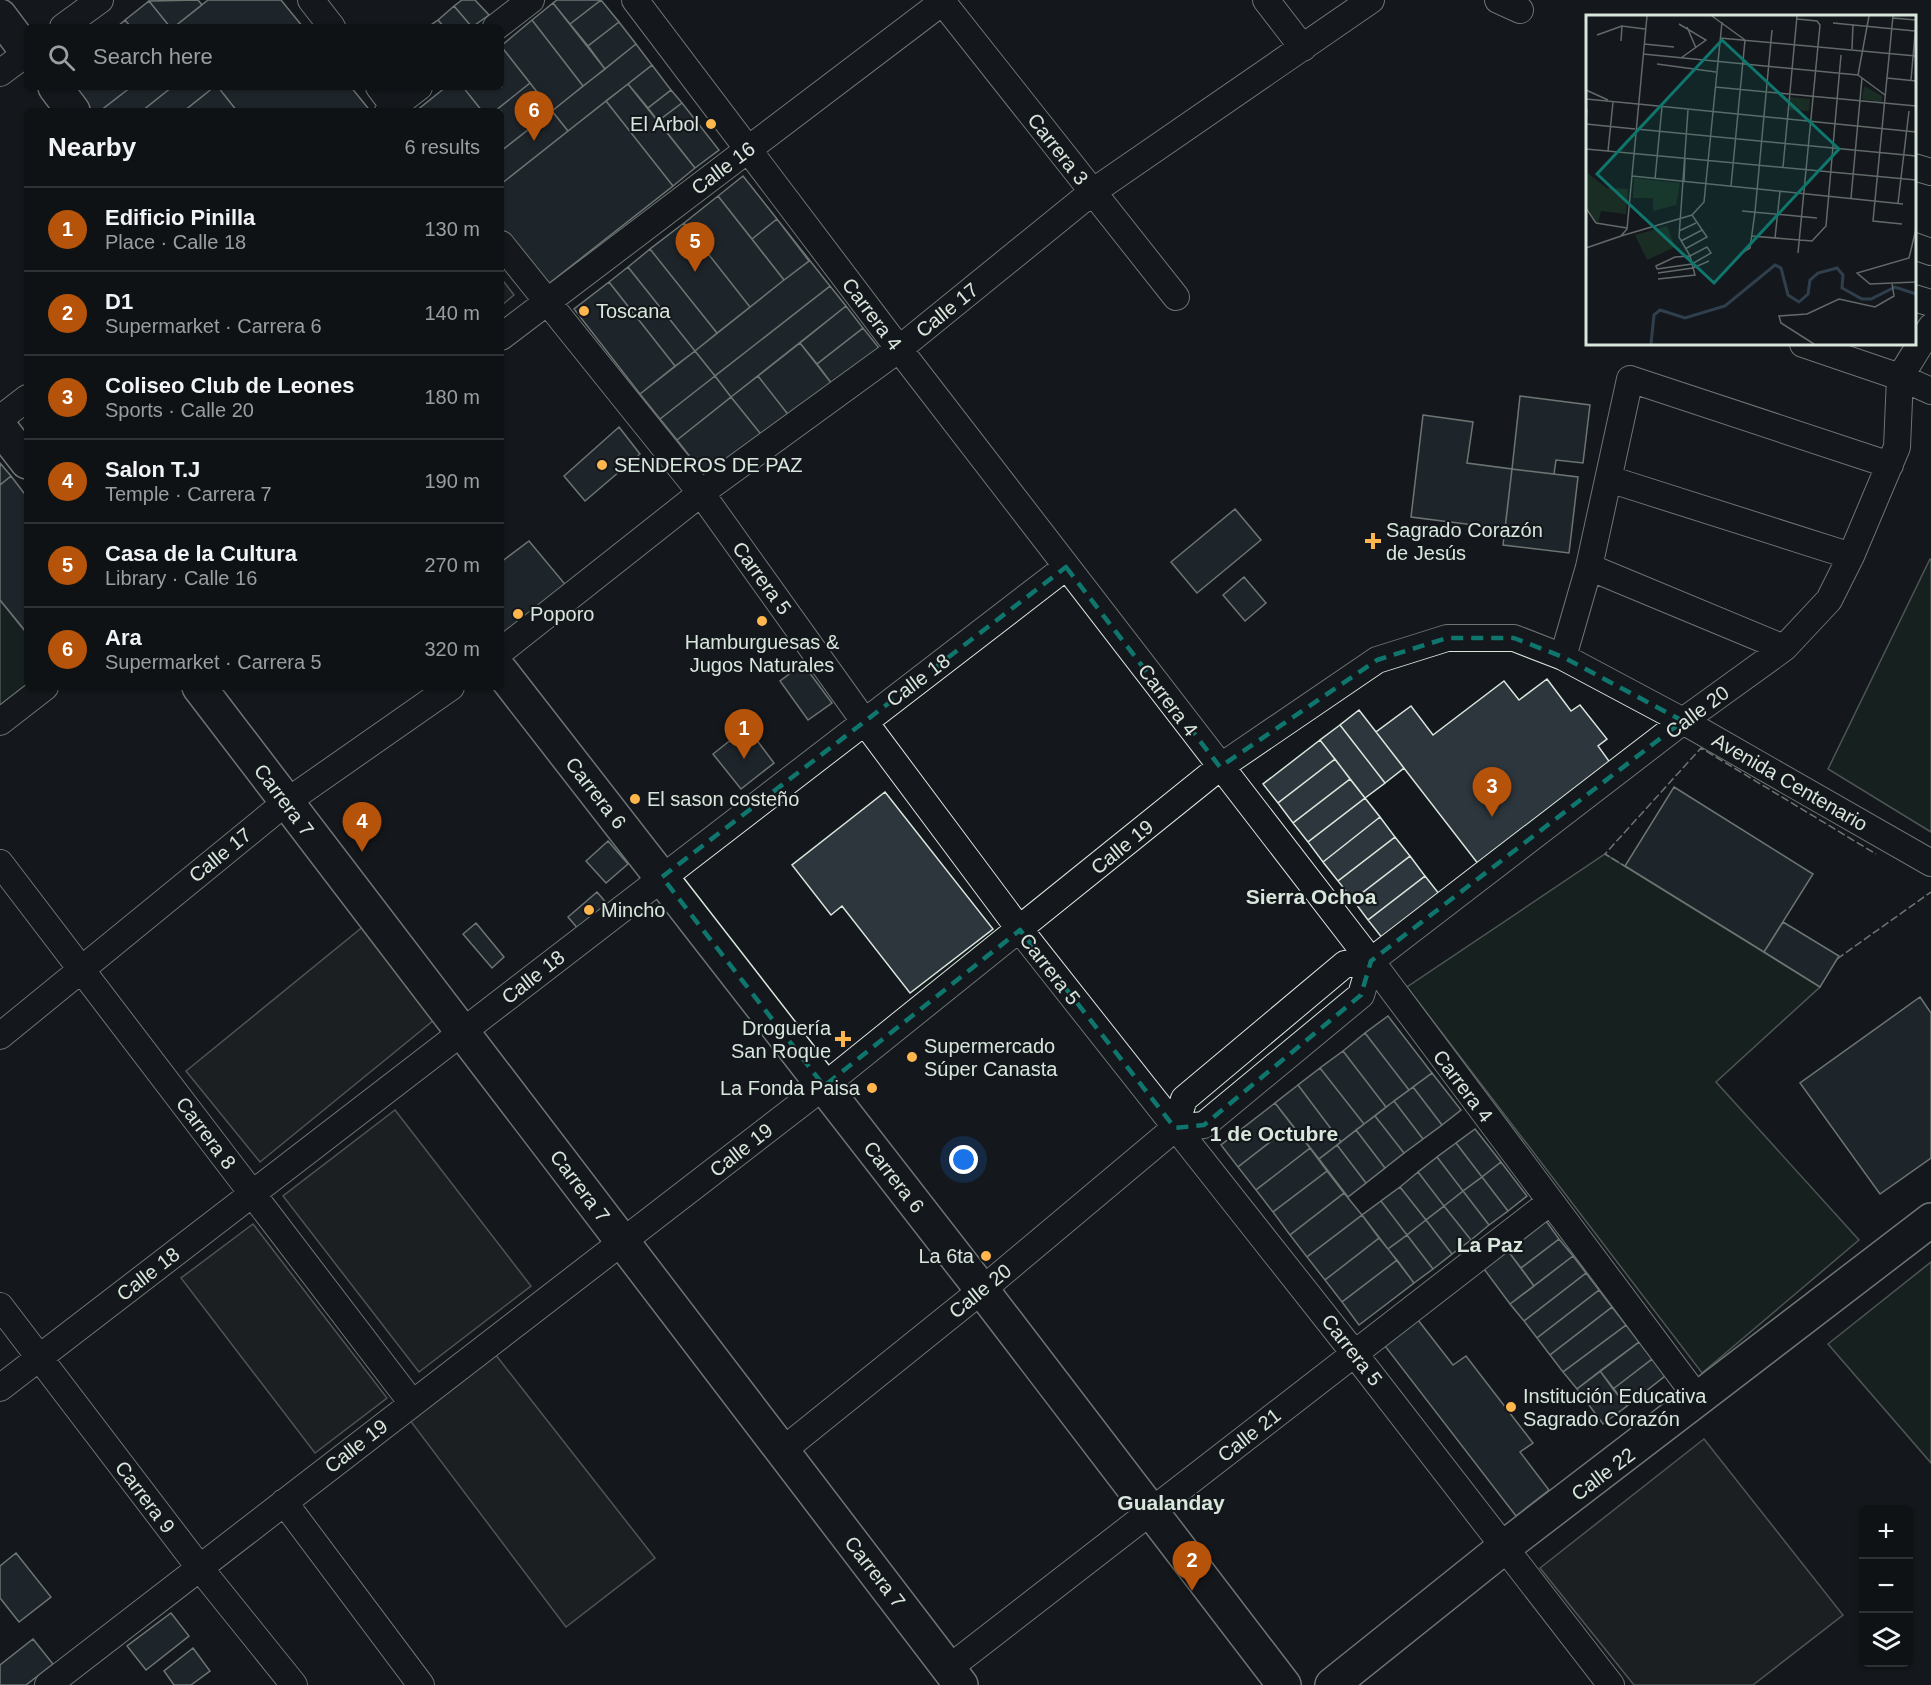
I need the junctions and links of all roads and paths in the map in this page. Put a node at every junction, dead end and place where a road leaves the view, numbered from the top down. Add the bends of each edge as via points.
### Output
1 (100, 0) edge
2 (311, 0) edge
3 (531, 0) edge
4 (635, 0) edge
5 (1266, 0) edge
6 (1371, 0) edge
7 (943, 1) edge
8 (0, 16) edge
9 (67, 24) edge
10 (330, 24) edge
11 (500, 24) edge
12 (24, 48) edge
13 (1303, 48) junction
14 (24, 54) edge
15 (0, 73) edge
16 (56, 90) edge
17 (414, 90) edge
18 (390, 104) edge
19 (71, 108) edge
20 (749, 149) junction
21 (1916, 168) edge
22 (1931, 172) edge
23 (1091, 193) junction
24 (1916, 247) edge
25 (504, 248) edge
26 (1931, 252) edge
27 (1176, 297) dead end
28 (1916, 299) edge
29 (546, 302) junction
30 (1931, 303) edge
31 (1931, 327) edge
32 (504, 335) edge
33 (1806, 345) edge
34 (899, 349) junction
35 (1900, 377) junction
36 (1931, 392) edge
37 (24, 400) edge
38 (0, 419) edge
39 (0, 427) edge
40 (24, 458) edge
41 (1890, 465) junction
42 (1609, 479) junction
43 (701, 493) junction
44 (1851, 556) junction
45 (1066, 567) junction
46 (1588, 567) junction
47 (1447, 638) joint
48 (1784, 648) junction
49 (504, 649) edge
50 (1563, 657) junction
51 (504, 675) edge
52 (41, 690) edge
53 (201, 690) edge
54 (447, 690) edge
55 (1683, 721) junction
56 (0, 722) edge
57 (864, 722) junction
58 (1220, 767) junction
59 (285, 802) junction
60 (0, 862) edge
61 (1931, 863) edge
62 (662, 877) junction
63 (1020, 930) junction
64 (1371, 962) junction
65 (81, 968) junction
66 (463, 1031) junction
67 (0, 1036) edge
68 (824, 1086) junction
69 (1175, 1128) junction
70 (252, 1193) junction
71 (1550, 1202) junction
72 (1931, 1220) edge
73 (622, 1241) junction
74 (982, 1290) junction
75 (0, 1306) edge
76 (1354, 1353) junction
77 (39, 1358) junction
78 (0, 1388) edge
79 (1700, 1400) junction
80 (412, 1403) junction
81 (782, 1451) junction
82 (284, 1503) junction
83 (1151, 1511) junction
84 (1503, 1548) junction
85 (199, 1568) junction
86 (955, 1676) edge
87 (48, 1685) edge
88 (294, 1685) edge
89 (421, 1685) edge
90 (1284, 1685) edge
91 (1332, 1685) edge
92 (1611, 1685) edge

1 - 9 street
2 - 10 street
3 - 11 street
4 - 20 street, Carrera 4
5 - 13 street
6 - 13 street, Calle 17
7 - 20 street, Calle 16
7 - 23 street, Carrera 3
8 - 12 main road
13 - 23 street, Calle 17
14 - 15 street
16 - 19 main road
17 - 18 street
20 - 29 street, Calle 16
20 - 34 street, Carrera 4
21 - 22 street
23 - 27 street, Carrera 3
23 - 34 street, Calle 17
24 - 26 street
25 - 29 street, Carrera 5
28 - 30 street
29 - 32 street, Calle 16
29 - 43 street, Carrera 5
31 - 35 street
33 - 35 street
34 - 43 street, Calle 17
34 - 45 street, Carrera 4
35 - 36 street
35 - 41 street, Calle 20 via 1897,447
37 - 38 street
39 - 40 main road
41 - 42 street via 1633,378 1627,383
41 - 44 street, Calle 20
42 - 44 street
42 - 46 street
43 - 49 street, Calle 17
43 - 57 street, Carrera 5
44 - 48 street, Calle 20 via 1829,600
45 - 57 street, Calle 18
45 - 58 street, Carrera 4
46 - 48 street
46 - 50 street
47 - 50 street, Avenida Centenario via 1514,638
47 - 58 street, Calle 19 via 1377,660
48 - 55 street, Calle 20
50 - 55 street, Avenida Centenario
51 - 62 main road, Carrera 6
52 - 56 street
53 - 59 main road, Carrera 7
54 - 59 street, Calle 17
55 - 61 street, Avenida Centenario
55 - 64 street, Calle 20
57 - 62 street, Calle 18
57 - 63 street, Carrera 5
58 - 63 street, Calle 19
58 - 64 street, Carrera 4
59 - 65 street, Calle 17
59 - 66 main road, Carrera 7
60 - 65 street, Carrera 8
62 - 66 street, Calle 18
62 - 68 main road, Carrera 6
63 - 68 street, Calle 19
63 - 69 street, Carrera 5
64 - 69 street, Calle 20 via 1345,964 1184,1099
64 - 69 street via 1361,995 1204,1125
64 - 71 street, Carrera 4
65 - 67 street, Calle 17
65 - 70 street, Carrera 8
66 - 70 street, Calle 18
66 - 73 main road, Carrera 7
68 - 73 street, Calle 19
68 - 74 main road, Carrera 6
69 - 74 street, Calle 20
69 - 76 street, Carrera 5
70 - 77 street, Calle 18
70 - 80 street, Carrera 8
71 - 76 street, Calle 21
71 - 79 street, Carrera 4
72 - 79 main road, Calle 22
73 - 80 street, Calle 19
73 - 81 main road, Carrera 7
74 - 81 street, Calle 20
74 - 83 main road, Carrera 6
75 - 77 street, Carrera 9
76 - 83 street, Calle 21
76 - 84 street, Carrera 5
77 - 78 street, Calle 18
77 - 85 street, Carrera 9
79 - 84 main road, Calle 22
80 - 82 street, Calle 19
81 - 86 main road, Carrera 7
82 - 85 street, Calle 19
82 - 89 street
83 - 86 street, Calle 21
83 - 90 main road, Carrera 6
84 - 91 main road, Calle 22
84 - 92 street, Carrera 5
85 - 87 street, Calle 19
85 - 88 street, Carrera 9

